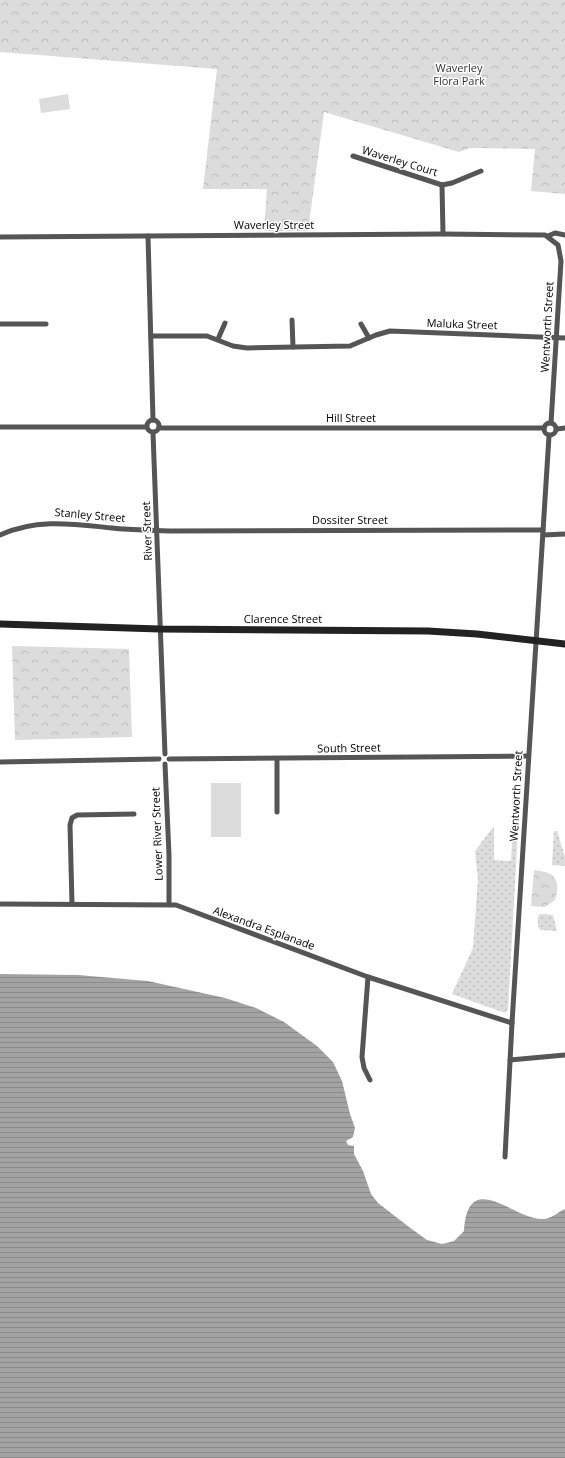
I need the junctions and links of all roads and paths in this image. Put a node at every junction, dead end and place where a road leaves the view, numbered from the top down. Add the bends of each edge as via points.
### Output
1 (353, 156) dead end
2 (481, 171) dead end
3 (442, 185) junction
4 (443, 234) junction
5 (565, 235) edge
6 (148, 236) junction
7 (548, 236) junction
8 (0, 237) edge
9 (292, 320) dead end
10 (0, 324) edge
11 (46, 324) dead end
12 (225, 324) dead end
13 (361, 324) dead end
14 (151, 336) junction
15 (369, 338) junction
16 (556, 338) junction
17 (565, 338) edge
18 (218, 339) junction
19 (293, 347) junction
20 (153, 420) junction
21 (551, 423) junction
22 (146, 427) junction
23 (0, 428) edge
24 (159, 428) junction
25 (544, 428) junction
26 (565, 428) edge
27 (556, 429) junction
28 (153, 433) junction
29 (549, 436) junction
30 (157, 530) junction
31 (543, 532) junction
32 (565, 534) edge
33 (0, 535) edge
34 (0, 624) edge
35 (160, 629) junction
36 (537, 640) junction
37 (565, 644) edge
38 (165, 754) junction
39 (528, 756) junction
40 (159, 759) junction
41 (169, 759) junction
42 (277, 759) junction
43 (0, 762) edge
44 (165, 764) junction
45 (277, 812) dead end
46 (134, 814) dead end
47 (0, 904) edge
48 (72, 904) junction
49 (169, 904) junction
50 (368, 976) junction
51 (512, 1024) junction
52 (565, 1055) edge
53 (510, 1060) junction
54 (370, 1080) dead end
55 (505, 1157) dead end

1 - 3 street, Waverley Court
2 - 3 street, Waverley Court
3 - 4 street, Waverley Court
4 - 6 street, Waverley Street
4 - 7 street, Waverley Street via 536,233
5 - 7 street, Waverley Street via 554,233
6 - 8 street, Waverley Street
6 - 14 street
7 - 16 street, Wentworth Street via 558,245 561,256
9 - 19 street
10 - 11 street
12 - 18 street
13 - 15 street
14 - 18 street, Maluka Street via 202,335
14 - 20 street
15 - 16 street, Maluka Street via 390,331
15 - 19 street, Maluka Street via 350,346
16 - 17 street, Maluka Street
16 - 21 street, Wentworth Street
18 - 19 street, Maluka Street via 239,348
20 - 22 street via 149,421
20 - 24 street via 158,423
21 - 25 street via 546,424
21 - 27 street
22 - 23 street
22 - 28 street
24 - 25 street, Hill Street
24 - 28 street
25 - 29 street via 545,434
26 - 27 street
27 - 29 street via 555,434
28 - 30 street, River Street
29 - 31 street, Wentworth Street
30 - 31 street, Dossiter Street
30 - 33 street, Stanley Street via 49,522 24,526
30 - 35 street, River Street
31 - 32 street, Dossiter Street
31 - 36 street, Wentworth Street
34 - 35 main road, Clarence Street
35 - 36 main road, Clarence Street via 428,631
35 - 38 street
36 - 37 main road, Clarence Street
36 - 39 street, Wentworth Street
38 - 40 street
38 - 41 street
39 - 42 street, South Street
39 - 51 street, Wentworth Street
40 - 43 street
40 - 44 street
41 - 42 street, South Street
41 - 44 street
42 - 45 street
44 - 49 street, Lower River Street
46 - 48 street via 77,815 72,818
47 - 48 street, Alexandra Esplanade
48 - 49 street, Alexandra Esplanade
49 - 50 street, Alexandra Esplanade
50 - 51 street, Alexandra Esplanade
50 - 54 street via 362,1057
51 - 53 street, Wentworth Street
52 - 53 street
53 - 55 street, Wentworth Street

